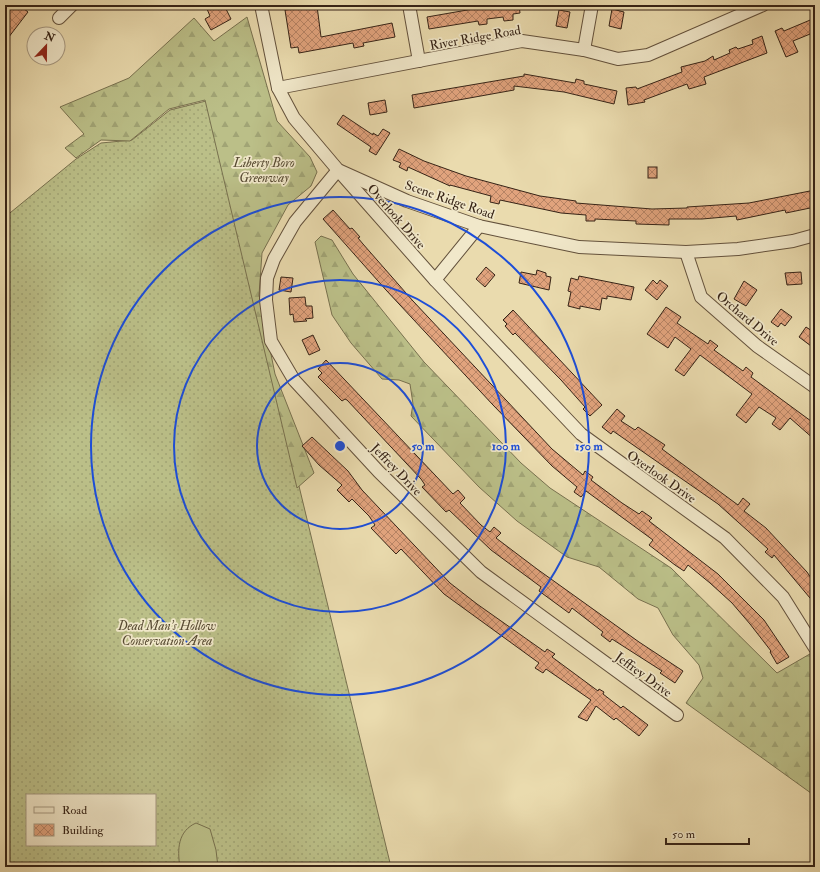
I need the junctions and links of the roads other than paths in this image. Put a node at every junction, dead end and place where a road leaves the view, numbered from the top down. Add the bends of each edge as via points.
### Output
1 (72, 5) edge
2 (261, 5) edge
3 (409, 5) edge
4 (592, 5) edge
5 (763, 5) edge
6 (59, 18) dead end
7 (584, 50) junction
8 (419, 61) junction
9 (278, 88) junction
10 (338, 170) junction
11 (478, 226) junction
12 (815, 235) edge
13 (686, 252) junction
14 (435, 280) junction
15 (815, 387) edge
16 (815, 648) edge
17 (677, 715) dead end

1 - 6 street
2 - 9 street, Scene Ridge Road
3 - 8 street
4 - 7 street
5 - 7 street, River Ridge Road via 648,55 618,59
7 - 8 street, River Ridge Road via 522,41
8 - 9 street, River Ridge Road
9 - 10 street, Scene Ridge Road via 294,118
10 - 11 street, Scene Ridge Road via 407,201
10 - 14 street, Overlook Drive
10 - 17 street, Jeffrey Drive via 295,222 274,259 267,278 266,300 271,341 294,380 379,472 481,572
11 - 13 street, Scene Ridge Road via 579,247
11 - 14 street
12 - 13 street, Scene Ridge Road via 738,249
13 - 15 street, Orchard Drive via 701,297 757,346
14 - 16 street, Overlook Drive via 581,434 725,538 783,596

